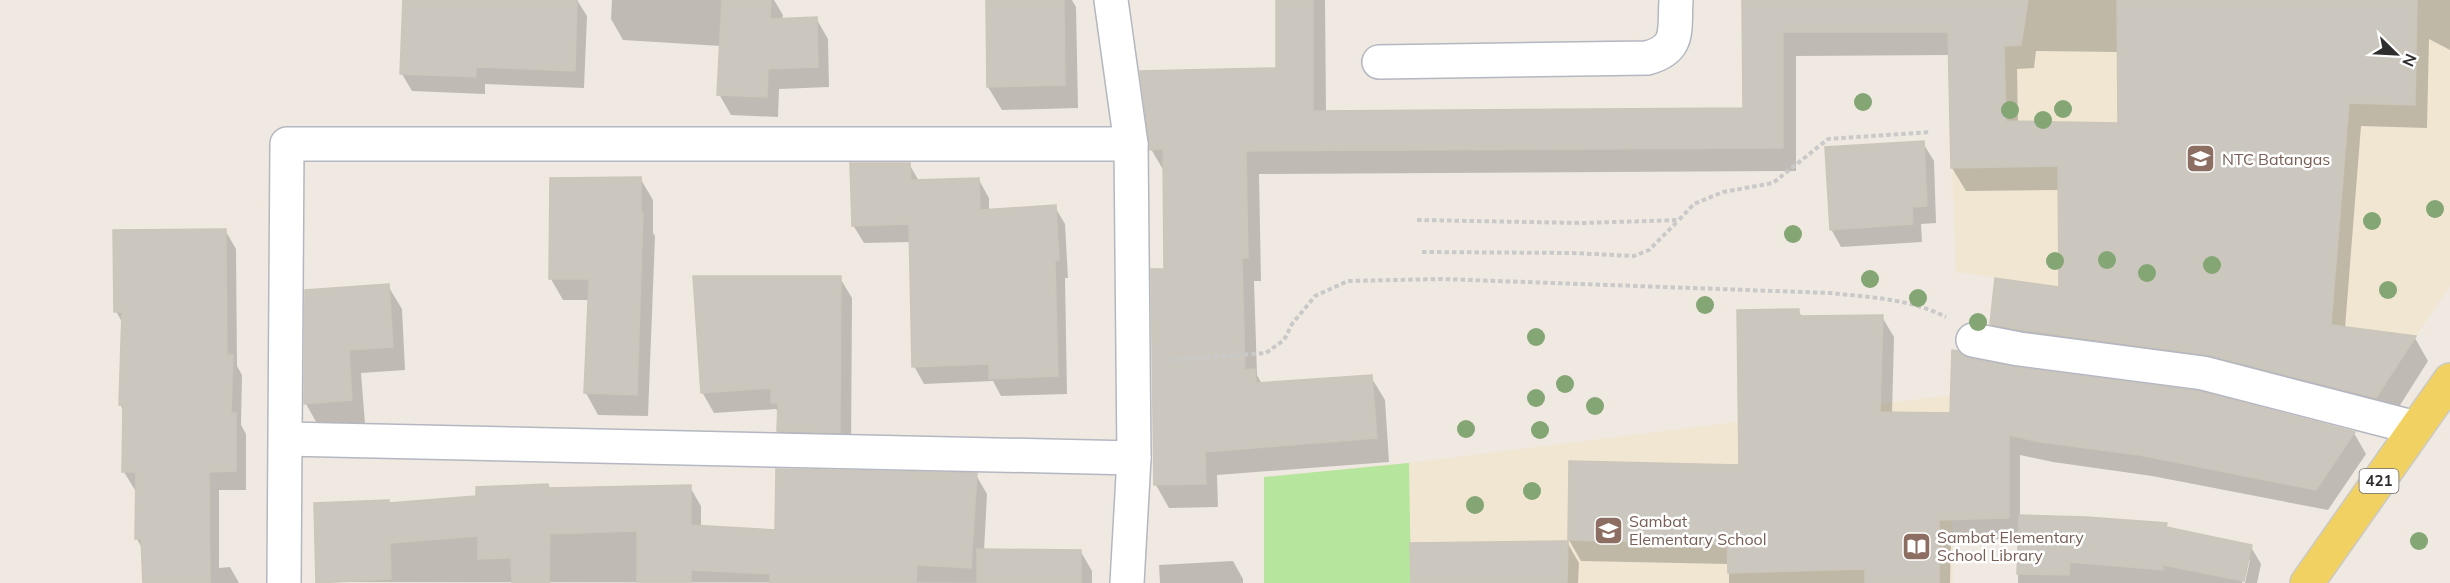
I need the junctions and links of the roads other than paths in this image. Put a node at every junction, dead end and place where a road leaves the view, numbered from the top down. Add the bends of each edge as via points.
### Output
1 (1111, 0) edge
2 (1676, 0) edge
3 (1379, 62) dead end
4 (1131, 144) junction
5 (1973, 340) road end
6 (2450, 380) edge
7 (2416, 428) junction
8 (286, 439) junction
9 (1134, 458) junction
10 (284, 583) edge
11 (1127, 583) edge
12 (2307, 583) edge

1 - 4 street
2 - 3 street via 1673,42 1663,54 1647,58
4 - 8 street via 287,144
4 - 9 street
5 - 7 street via 2203,373
6 - 7 main road, 421
7 - 12 main road, 421
8 - 9 street
8 - 10 street
9 - 11 street

